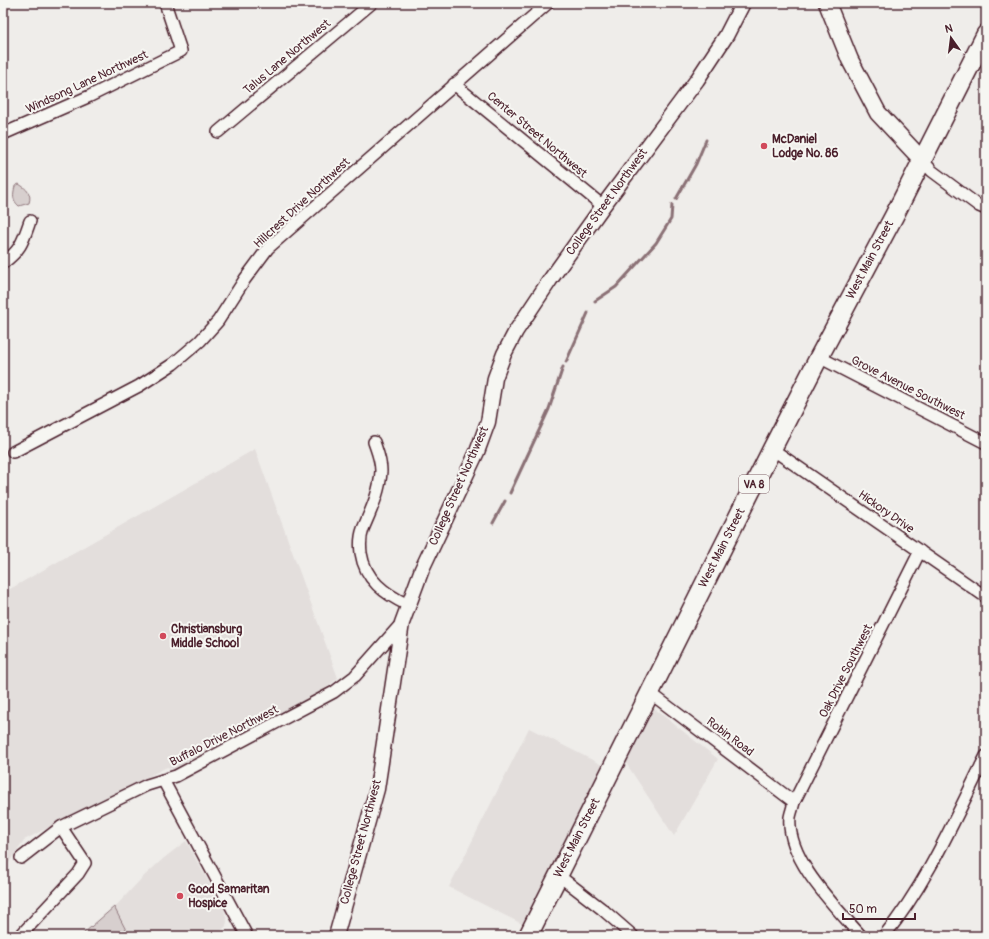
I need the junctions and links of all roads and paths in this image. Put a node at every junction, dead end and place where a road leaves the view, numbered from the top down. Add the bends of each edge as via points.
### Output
1 (165, 3) edge
2 (372, 3) edge
3 (548, 3) edge
4 (743, 3) edge
5 (827, 3) edge
6 (986, 34) edge
7 (454, 84) junction
8 (218, 132) dead end
9 (3, 134) edge
10 (922, 160) junction
11 (603, 206) junction
12 (986, 209) edge
13 (30, 221) dead end
14 (3, 263) edge
15 (819, 357) junction
16 (374, 442) dead end
17 (986, 443) edge
18 (772, 449) junction
19 (13, 452) dead end
20 (920, 551) junction
21 (986, 597) edge
22 (408, 605) junction
23 (402, 623) junction
24 (649, 692) junction
25 (986, 756) edge
26 (163, 780) junction
27 (794, 802) junction
28 (61, 827) junction
29 (21, 858) dead end
30 (558, 875) junction
31 (20, 936) edge
32 (247, 936) edge
33 (336, 936) edge
34 (528, 936) edge
35 (633, 936) edge
36 (861, 936) edge
37 (884, 936) edge

1 - 9 street, Windsong Lane Northwest via 180,51 90,96
2 - 8 street, Talus Lane Northwest
3 - 7 street, Hillcrest Drive Northwest
4 - 11 street, College Street Northwest via 726,36 697,80
5 - 10 main road via 850,60 878,113
6 - 10 main road, West Main Street / VA 8
7 - 11 street, Center Street Northwest
7 - 19 street, Hillcrest Drive Northwest via 268,248 218,320 200,341 173,364 139,386
10 - 12 street via 932,171
10 - 15 main road, West Main Street / VA 8
11 - 22 street, College Street Northwest via 516,331 504,354 495,378 488,422 477,452 422,569
13 - 14 street via 24,240 14,255
15 - 17 street, Grove Avenue Southwest
15 - 18 main road, West Main Street / VA 8
16 - 22 street via 380,457 381,471 375,500 362,530 359,543 361,556 370,579 393,598
18 - 20 street, Hickory Drive
18 - 24 main road, West Main Street / VA 8
20 - 21 street, Hickory Drive
20 - 27 street, Oak Drive Southwest
22 - 23 street, College Street Northwest
23 - 26 street, Buffalo Drive Northwest via 355,676 334,692 176,776
23 - 33 street, College Street Northwest via 377,789
24 - 27 street, Robin Road
24 - 30 main road, West Main Street / VA 8
25 - 37 street via 924,878
26 - 28 street, Buffalo Drive Northwest via 147,785
26 - 32 street
27 - 36 street, Oak Drive Southwest via 790,818 793,841 802,863
28 - 29 street, Buffalo Drive Northwest
28 - 31 street via 85,863 78,874
30 - 34 main road, West Main Street / VA 8
30 - 35 street

